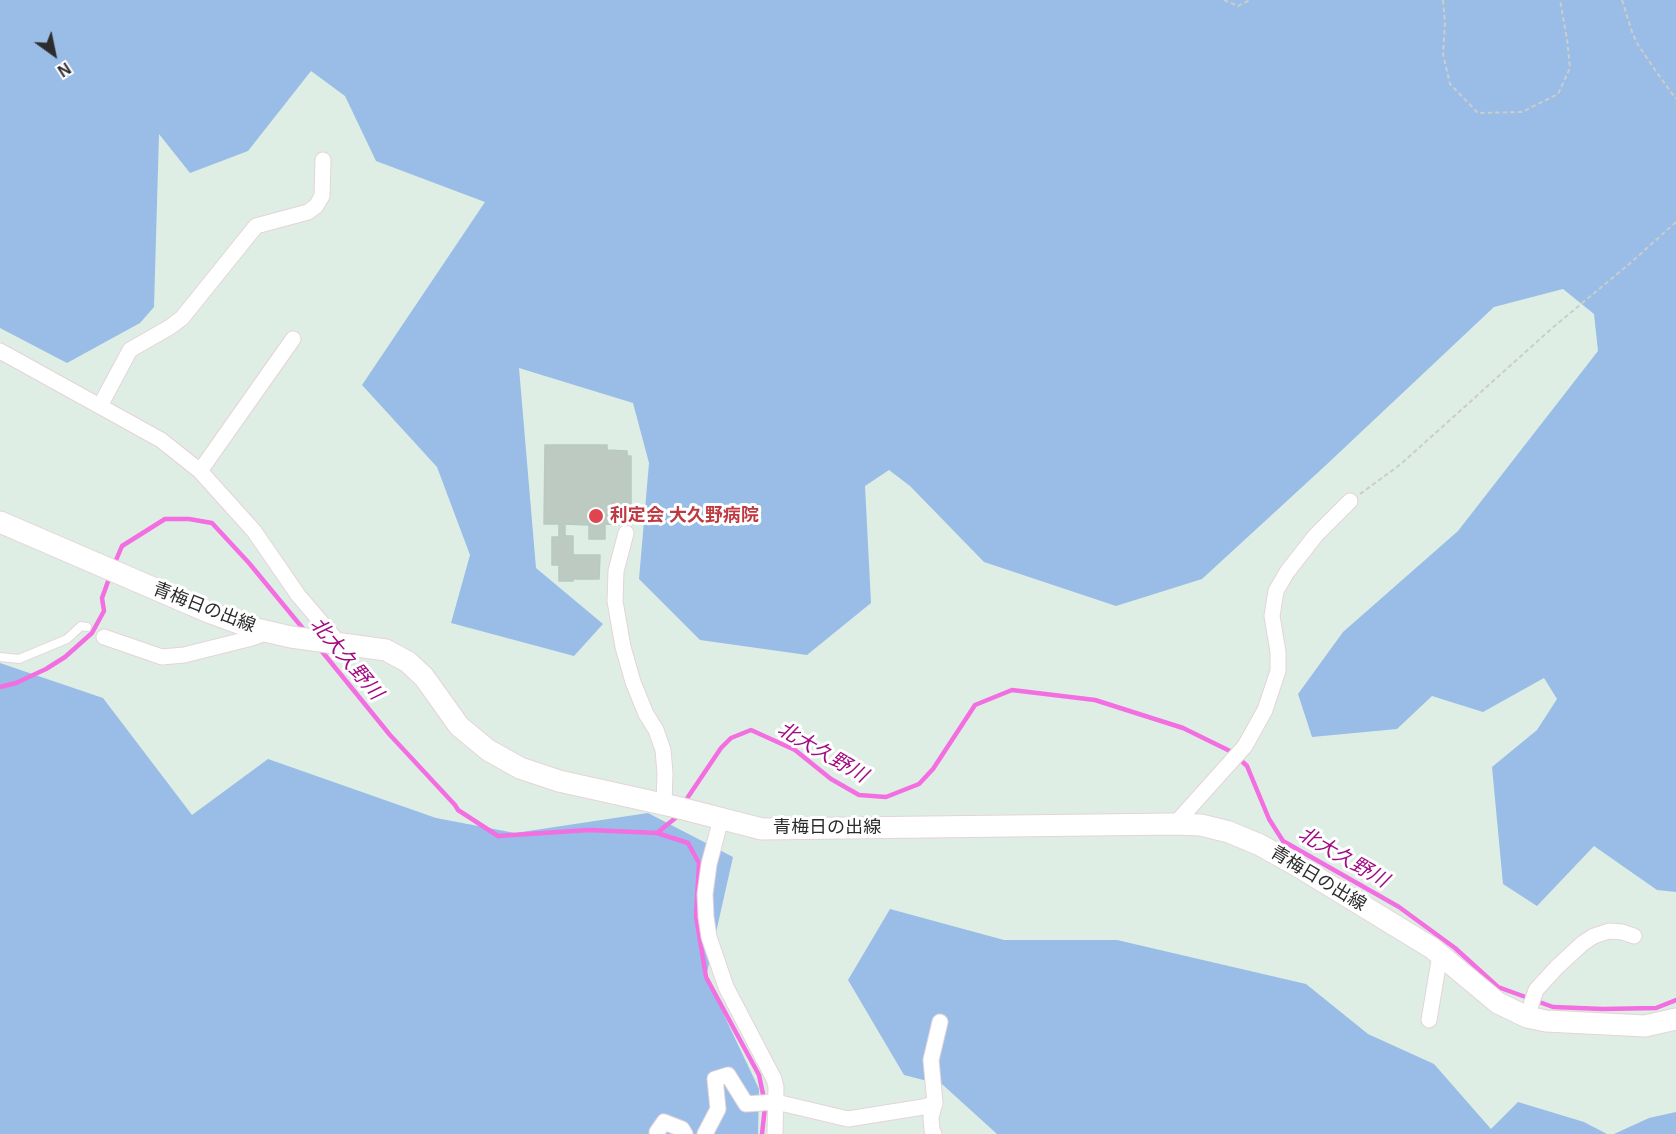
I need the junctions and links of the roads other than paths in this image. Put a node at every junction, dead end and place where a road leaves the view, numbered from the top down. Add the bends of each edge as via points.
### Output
1 (323, 160) dead end
2 (293, 339) dead end
3 (0, 351) edge
4 (100, 406) junction
5 (200, 471) junction
6 (1350, 501) road end
7 (0, 522) edge
8 (626, 533) dead end
9 (87, 627) dead end
10 (268, 632) junction
11 (104, 637) dead end
12 (330, 641) junction
13 (0, 657) edge
14 (678, 808) junction
15 (721, 819) junction
16 (1175, 824) junction
17 (1634, 936) dead end
18 (1440, 955) junction
19 (1529, 1013) junction
20 (1676, 1019) edge
21 (1429, 1020) dead end
22 (940, 1022) dead end
23 (776, 1102) junction
24 (935, 1103) junction
25 (657, 1132) dead end
26 (684, 1134) edge
27 (705, 1134) edge
28 (775, 1134) edge
29 (934, 1134) edge

1 - 4 street via 322,196 316,206 308,212 256,226 182,318 130,350
2 - 5 street
3 - 4 street
4 - 5 street via 161,440
5 - 12 street via 254,531
6 - 16 street via 1316,535 1276,591 1272,616 1278,671 1265,710 1243,748
7 - 10 main road, 青梅日の出線 via 211,613
8 - 14 street via 616,572 615,601 623,647 633,682 663,750 665,773
9 - 13 lane via 81,626 67,639 19,659
10 - 11 street via 184,655 162,657
10 - 12 main road, 青梅日の出線
12 - 14 main road, 青梅日の出線 via 386,650 408,662 424,677 459,726 488,750 520,768 559,781
14 - 15 main road, 青梅日の出線
15 - 16 main road, 青梅日の出線 via 762,829
15 - 23 street via 709,864 706,917 729,996 774,1078
16 - 18 main road, 青梅日の出線 via 1201,825 1260,845
17 - 19 street via 1609,931 1583,943 1536,990
18 - 19 main road, 青梅日の出線 via 1498,1003
18 - 21 street
19 - 20 main road, 青梅日の出線 via 1546,1021 1645,1026
22 - 24 street via 931,1060
23 - 24 street via 848,1119
23 - 27 street via 746,1104 728,1075 715,1079 717,1109
23 - 28 street
24 - 29 street via 931,1117
25 - 26 street via 664,1122 682,1129

